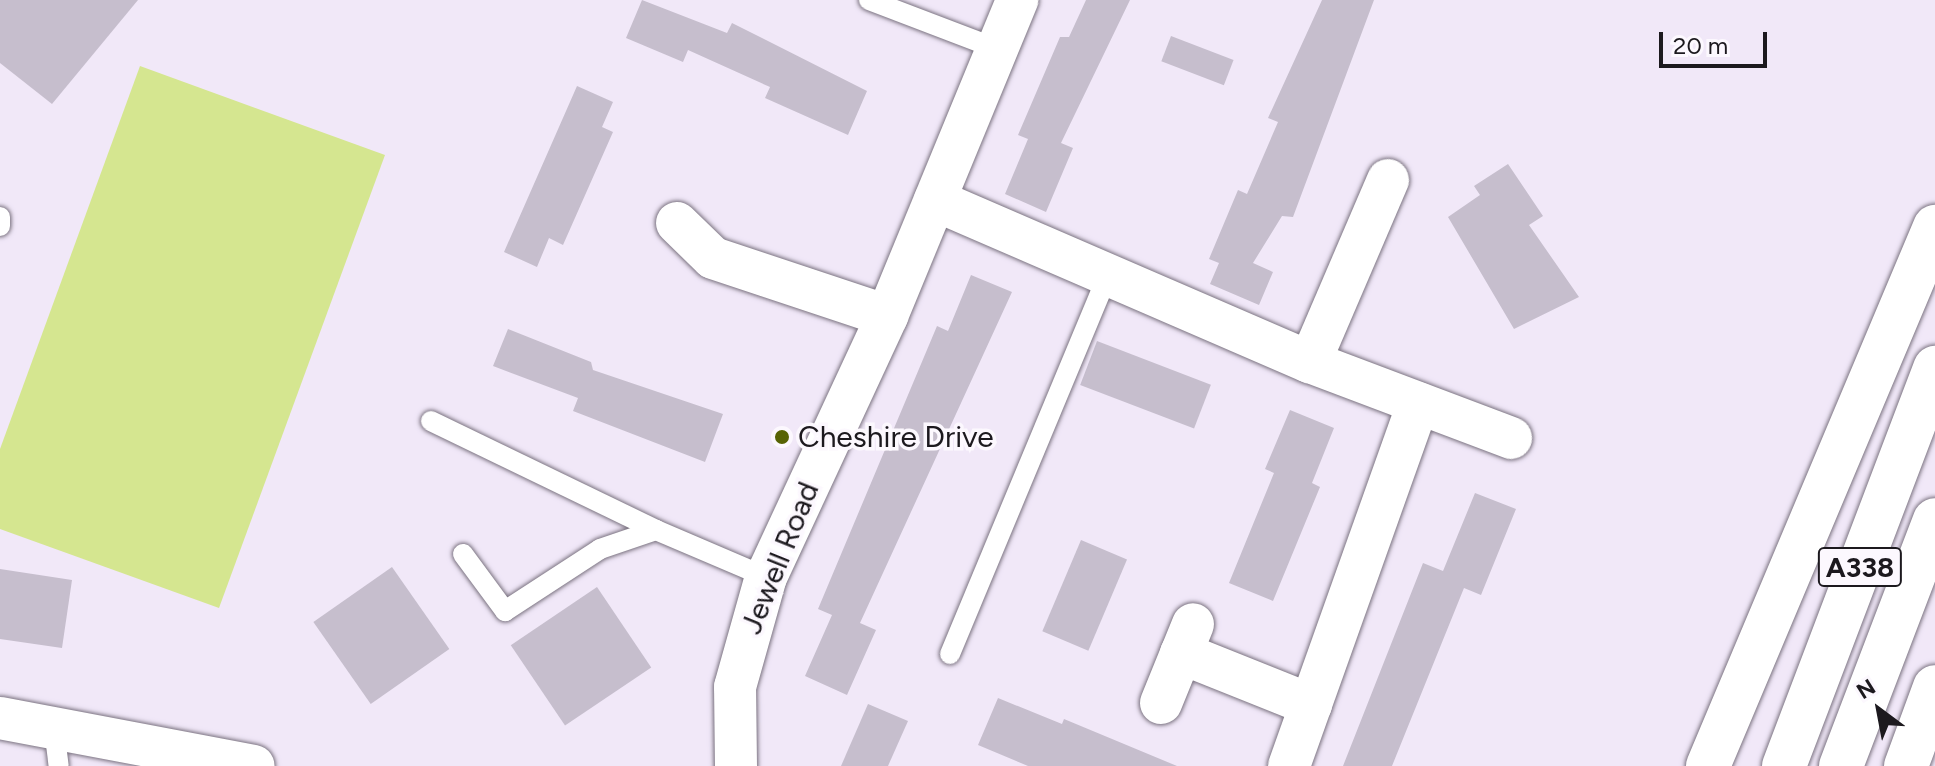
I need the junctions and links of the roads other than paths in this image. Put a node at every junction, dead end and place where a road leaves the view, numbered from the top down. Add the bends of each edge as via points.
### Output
1 (869, 0) edge
2 (1017, 0) edge
3 (997, 49) junction
4 (1388, 180) dead end
5 (935, 200) junction
6 (0, 217) edge
7 (677, 223) dead end
8 (0, 226) edge
9 (1935, 227) edge
10 (1108, 275) junction
11 (887, 316) junction
12 (1310, 362) junction
13 (1935, 368) edge
14 (1418, 403) junction
15 (431, 421) dead end
16 (1511, 438) dead end
17 (1935, 520) edge
18 (656, 530) junction
19 (463, 554) dead end
20 (766, 577) junction
21 (950, 654) dead end
22 (1935, 687) edge
23 (1161, 703) dead end
24 (1311, 705) junction
25 (0, 718) edge
26 (57, 747) edge
27 (254, 766) edge
28 (736, 766) edge
29 (1289, 766) edge
30 (1708, 766) edge
31 (1784, 766) edge
32 (1841, 766) edge
33 (1906, 766) edge

1 - 3 lane
2 - 3 street, Jewell Road
3 - 5 street, Jewell Road
4 - 12 street
5 - 10 street
5 - 11 street, Jewell Road
6 - 8 lane
7 - 11 street via 713,258
9 - 30 highway
10 - 12 street
10 - 21 lane
11 - 20 street, Jewell Road
12 - 14 street
13 - 31 highway, A338
14 - 16 street
14 - 24 street
15 - 18 lane
17 - 32 highway, A338
18 - 19 lane via 600,549 505,611
18 - 20 lane
20 - 28 street, Jewell Road via 735,687
22 - 33 highway
23 - 24 street via 1187,638
24 - 29 street
25 - 26 street
26 - 27 street

